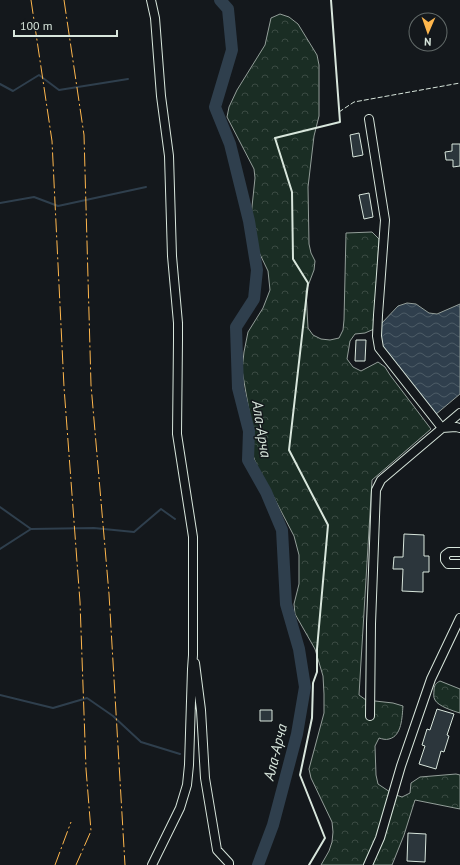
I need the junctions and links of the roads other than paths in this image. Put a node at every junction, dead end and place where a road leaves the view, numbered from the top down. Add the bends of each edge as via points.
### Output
1 (151, 0) edge
2 (369, 119) dead end
3 (460, 413) edge
4 (442, 428) junction
5 (460, 428) edge
6 (460, 552) edge
7 (460, 564) edge
8 (460, 618) edge
9 (193, 655) junction
10 (370, 716) dead end
11 (152, 865) edge
12 (229, 865) edge
13 (368, 865) edge

1 - 9 street via 169,156 172,256 178,323 177,434 193,537
2 - 4 street via 385,220 377,336 379,348
3 - 4 street
4 - 5 street
4 - 10 street via 381,480 376,490
6 - 7 street via 449,552 445,560 448,564
8 - 13 street via 431,679 380,838
9 - 11 street via 187,785 180,808
9 - 12 street via 202,710 205,778 217,850

